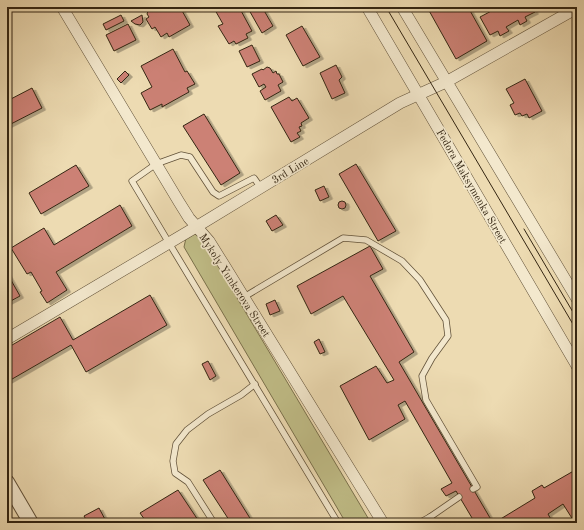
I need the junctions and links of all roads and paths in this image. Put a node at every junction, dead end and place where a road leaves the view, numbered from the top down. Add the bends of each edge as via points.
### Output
1 (62, 7) edge
2 (368, 7) edge
3 (402, 7) edge
4 (577, 8) edge
5 (446, 82) junction
6 (419, 94) junction
7 (156, 164) junction
8 (261, 188) junction
9 (196, 227) junction
10 (169, 243) junction
11 (244, 297) junction
12 (577, 299) edge
13 (7, 339) edge
14 (577, 366) edge
15 (255, 384) junction
16 (7, 482) edge
17 (473, 489) dead end
18 (459, 497) dead end
19 (430, 517) junction
20 (31, 523) edge
21 (214, 523) edge
22 (338, 523) edge
23 (383, 523) edge
24 (420, 523) edge
25 (434, 523) edge

1 - 7 street, Mykoly Yunkerova Street
2 - 6 street, Fedora Maksymenka Street
3 - 5 street
4 - 5 street, 3rd Line
5 - 6 street, 3rd Line
5 - 12 street
6 - 8 street, 3rd Line
6 - 14 street, Fedora Maksymenka Street
7 - 8 lane via 182,155 190,157 213,192 219,196 254,178
7 - 9 street, Mykoly Yunkerova Street
7 - 10 lane via 132,181
8 - 9 street, 3rd Line
9 - 10 street, 3rd Line
9 - 11 street, Mykoly Yunkerova Street via 209,241
10 - 13 street, 3rd Line
10 - 15 lane
11 - 17 lane via 343,238 366,240 402,261 420,280 446,320 448,336 422,376 426,400 477,487
11 - 23 street, Mykoly Yunkerova Street
15 - 21 lane via 208,414 187,430 176,444 173,461 175,473 188,482
15 - 22 lane
16 - 20 street
18 - 19 lane
19 - 24 lane
19 - 25 lane

